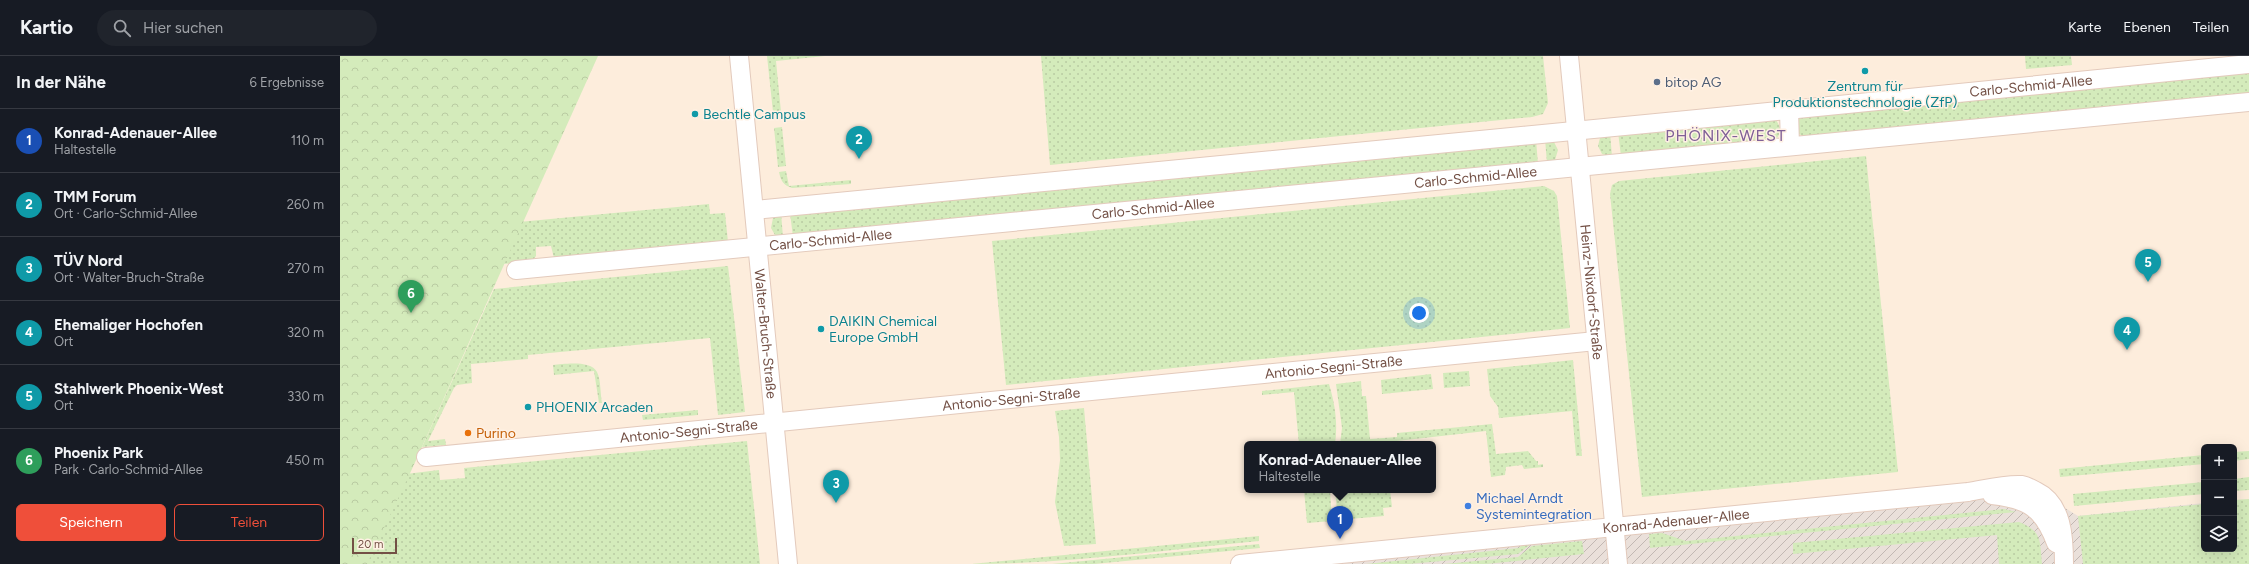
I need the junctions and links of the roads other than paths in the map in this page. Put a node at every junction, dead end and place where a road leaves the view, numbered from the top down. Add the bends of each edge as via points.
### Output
1 (739, 56) edge
2 (1569, 56) edge
3 (2249, 64) edge
4 (2249, 102) edge
5 (1789, 110) junction
6 (1576, 131) junction
7 (1790, 146) junction
8 (1579, 166) junction
9 (755, 210) junction
10 (758, 247) junction
11 (516, 270) dead end
12 (1596, 342) junction
13 (775, 423) junction
14 (426, 457) dead end
15 (1968, 492) junction
16 (1616, 528) junction
17 (788, 564) edge
18 (1240, 564) edge
19 (1618, 564) edge
20 (2063, 564) edge

1 - 9 street, Walter-Bruch-Straße
2 - 6 street, Heinz-Nixdorf-Straße
3 - 5 street, Carlo-Schmid-Allee
4 - 7 street, Carlo-Schmid-Allee
5 - 6 street, Carlo-Schmid-Allee
5 - 7 street
6 - 8 street, Heinz-Nixdorf-Straße
6 - 9 street, Carlo-Schmid-Allee
7 - 8 street, Carlo-Schmid-Allee
8 - 10 street, Carlo-Schmid-Allee
8 - 12 street, Heinz-Nixdorf-Straße
9 - 10 street, Walter-Bruch-Straße
10 - 11 street, Carlo-Schmid-Allee
10 - 13 street, Walter-Bruch-Straße
12 - 13 street, Antonio-Segni-Straße
12 - 16 street, Heinz-Nixdorf-Straße
13 - 14 street, Antonio-Segni-Straße
13 - 17 street, Walter-Bruch-Straße
15 - 16 street, Konrad-Adenauer-Allee
15 - 20 street, Konrad-Adenauer-Allee via 2016,497 2034,508 2044,517 2053,534
15 - 20 street, Konrad-Adenauer-Allee via 2008,485 2024,486 2043,494 2053,506 2062,526
16 - 18 street, Konrad-Adenauer-Allee
16 - 19 street, Heinz-Nixdorf-Straße

